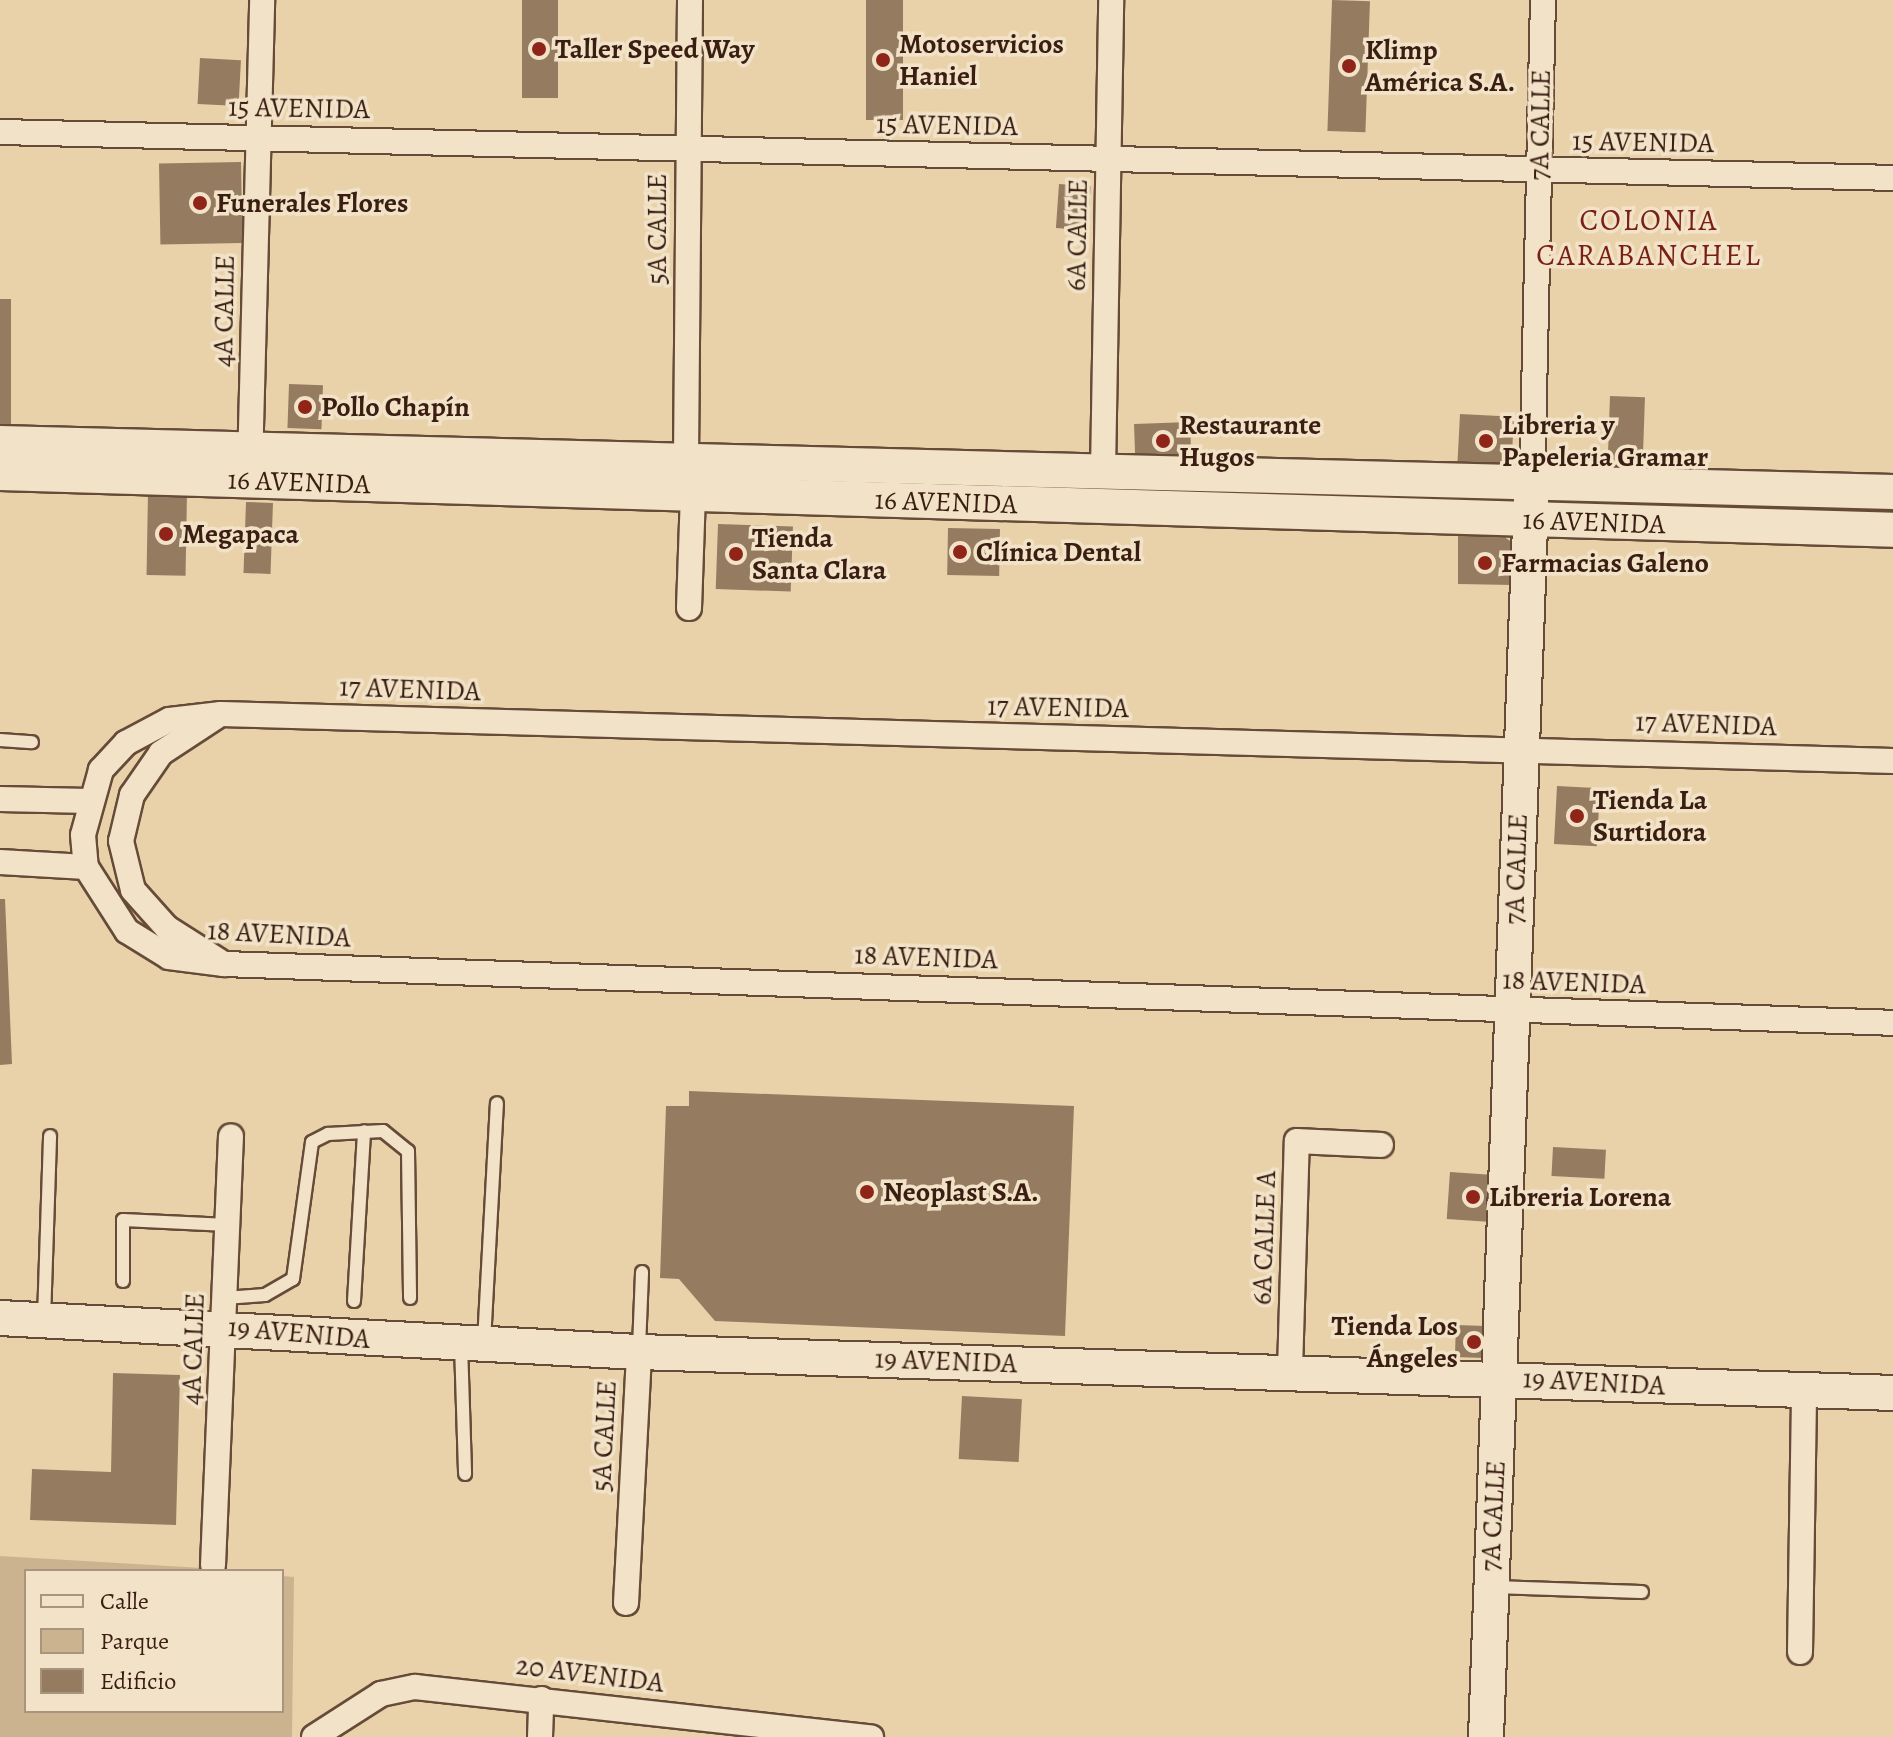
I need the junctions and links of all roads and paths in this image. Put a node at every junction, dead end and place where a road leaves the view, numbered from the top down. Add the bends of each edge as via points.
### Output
1 (262, 0) edge
2 (690, 0) edge
3 (1111, 0) edge
4 (1543, 0) edge
5 (0, 132) edge
6 (258, 137) junction
7 (687, 149) junction
8 (1109, 159) junction
9 (1539, 169) junction
10 (1893, 178) edge
11 (0, 443) edge
12 (686, 459) junction
13 (250, 464) junction
14 (1103, 471) junction
15 (0, 473) edge
16 (1532, 483) junction
17 (1893, 492) edge
18 (693, 494) junction
19 (1530, 521) junction
20 (1893, 530) edge
21 (689, 608) dead end
22 (221, 714) junction
23 (0, 740) edge
24 (32, 742) dead end
25 (1521, 748) junction
26 (1893, 761) edge
27 (0, 799) edge
28 (89, 801) junction
29 (0, 862) edge
30 (86, 867) junction
31 (224, 964) junction
32 (1510, 1010) junction
33 (1893, 1023) edge
34 (497, 1103) dead end
35 (364, 1131) junction
36 (50, 1136) dead end
37 (231, 1136) dead end
38 (1381, 1145) dead end
39 (228, 1225) junction
40 (642, 1272) dead end
41 (123, 1281) dead end
42 (410, 1298) dead end
43 (354, 1301) dead end
44 (225, 1312) junction
45 (0, 1318) edge
46 (44, 1319) junction
47 (473, 1344) junction
48 (639, 1352) junction
49 (1290, 1371) junction
50 (1500, 1378) junction
51 (1804, 1391) junction
52 (1893, 1393) edge
53 (465, 1474) dead end
54 (213, 1565) dead end
55 (1489, 1587) junction
56 (1642, 1592) dead end
57 (626, 1603) dead end
58 (1800, 1652) dead end
59 (541, 1699) junction
60 (740, 1730) edge
61 (314, 1737) edge
62 (540, 1737) edge
63 (871, 1737) edge
64 (1486, 1737) edge

1 - 6 street, 4A CALLE
2 - 7 street, 5A CALLE
3 - 8 street, 6A CALLE
4 - 9 street, 7A CALLE
5 - 6 street, 15 AVENIDA
6 - 7 street, 15 AVENIDA
6 - 13 street, 4A CALLE
7 - 8 street, 15 AVENIDA
7 - 12 street, 5A CALLE
8 - 9 street, 15 AVENIDA
8 - 14 street, 6A CALLE
9 - 10 street, 15 AVENIDA
9 - 16 street, 7A CALLE
11 - 13 main road, 16 AVENIDA
12 - 13 main road, 16 AVENIDA
12 - 14 main road, 16 AVENIDA
13 - 15 main road, 16 AVENIDA
13 - 18 main road, 16 AVENIDA
14 - 16 main road, 16 AVENIDA
16 - 17 main road, 16 AVENIDA
16 - 19 main road, 7A CALLE
18 - 19 main road, 16 AVENIDA
18 - 21 street
19 - 20 main road, 16 AVENIDA
19 - 25 main road, 7A CALLE
22 - 25 street, 17 AVENIDA
22 - 28 street, 17 AVENIDA via 169,720 126,743 101,770
22 - 31 street via 161,753 132,795 121,841 133,890 167,928
23 - 24 lane
25 - 26 street, 17 AVENIDA
25 - 32 main road, 7A CALLE
27 - 28 street
28 - 30 street, 17 AVENIDA
29 - 30 street
30 - 31 street, 18 AVENIDA via 127,931 169,957
31 - 32 street, 18 AVENIDA
32 - 33 street, 18 AVENIDA
32 - 50 main road, 7A CALLE
34 - 47 lane
35 - 42 lane via 392,1134 408,1151
35 - 43 lane
35 - 44 lane via 321,1136 308,1150 288,1285
36 - 46 lane
37 - 39 street, 4A CALLE
38 - 49 street, 6A CALLE A via 1297,1141
39 - 41 lane via 123,1220
39 - 44 street, 4A CALLE
40 - 48 lane, 5A CALLE
44 - 46 main road, 19 AVENIDA
44 - 47 main road, 19 AVENIDA
44 - 54 street, 4A CALLE
45 - 46 main road, 19 AVENIDA
47 - 48 main road, 19 AVENIDA
47 - 53 lane
48 - 49 main road, 19 AVENIDA
48 - 57 street, 5A CALLE
49 - 50 main road, 19 AVENIDA
50 - 51 main road, 19 AVENIDA
50 - 55 main road, 7A CALLE
51 - 52 main road, 19 AVENIDA
51 - 58 street
55 - 56 lane
55 - 64 main road, 7A CALLE
59 - 60 street, 20 AVENIDA
59 - 61 street, 20 AVENIDA via 415,1687 381,1694
59 - 62 street
60 - 63 street, 20 AVENIDA

